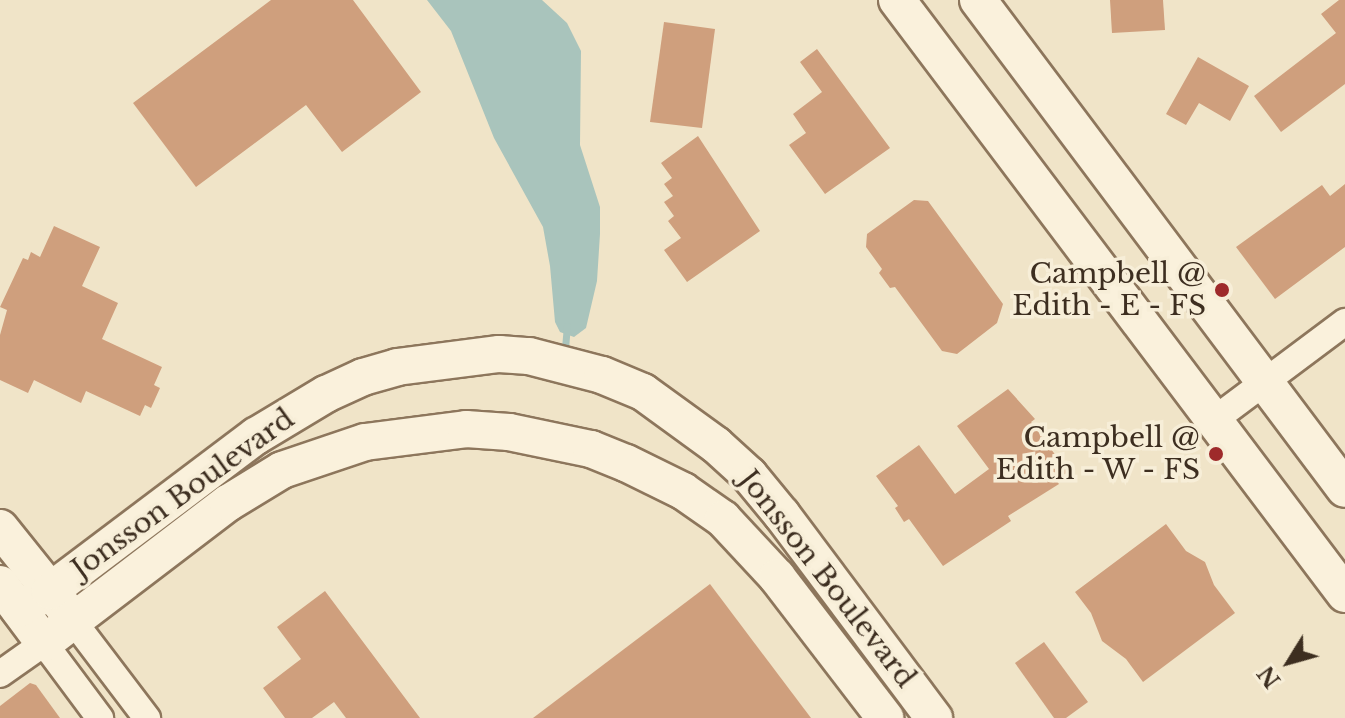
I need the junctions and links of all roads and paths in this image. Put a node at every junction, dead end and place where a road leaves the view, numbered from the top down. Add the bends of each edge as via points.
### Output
1 (897, 0) edge
2 (978, 0) edge
3 (1345, 322) edge
4 (1265, 382) junction
5 (1214, 420) junction
6 (1345, 489) edge
7 (782, 515) junction
8 (0, 528) edge
9 (749, 542) junction
10 (50, 591) junction
11 (1345, 594) edge
12 (6, 605) edge
13 (74, 622) junction
14 (44, 643) junction
15 (0, 674) edge
16 (100, 718) edge
17 (147, 718) edge
18 (885, 718) edge
19 (934, 718) edge

1 - 5 street
2 - 4 street
3 - 4 street
4 - 5 street
4 - 6 street
5 - 11 street
7 - 9 street
7 - 10 street, Jonsson Boulevard via 716,445 643,392 529,356 453,359 363,377 290,413
7 - 19 street, Jonsson Boulevard
8 - 10 street
9 - 13 street, Jonsson Boulevard via 683,491 591,449 509,432 411,434 352,445 282,470 228,503
9 - 18 street, Jonsson Boulevard
10 - 12 street, Jonsson Boulevard
10 - 13 street
12 - 14 street
13 - 14 street, Jonsson Boulevard
13 - 17 street
14 - 15 street, Jonsson Boulevard
14 - 16 street

